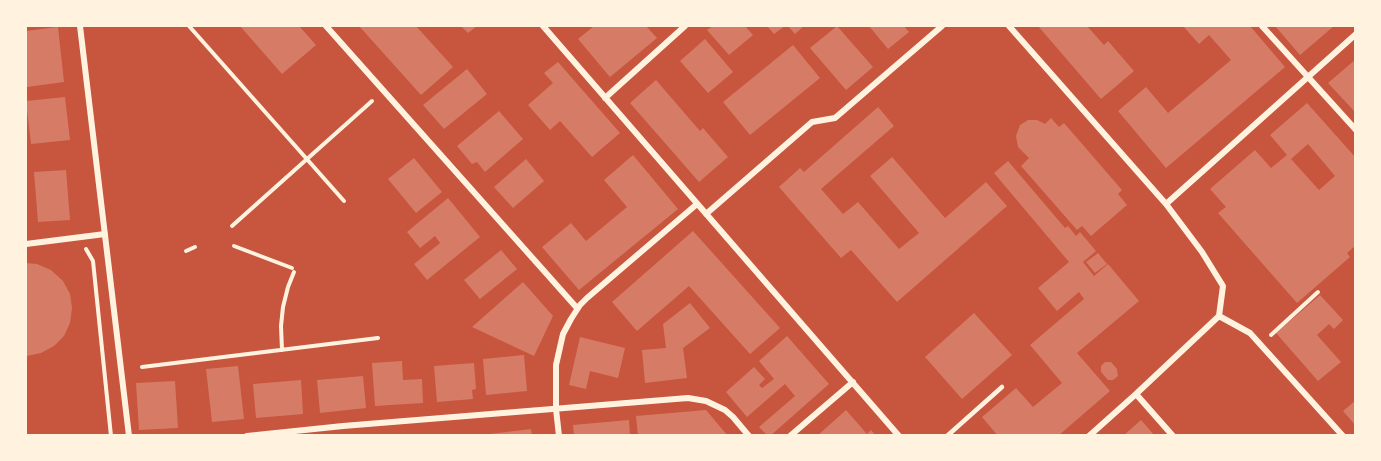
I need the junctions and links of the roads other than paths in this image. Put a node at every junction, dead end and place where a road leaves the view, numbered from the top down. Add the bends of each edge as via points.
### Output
1 (80, 26) edge
2 (326, 26) edge
3 (543, 26) edge
4 (685, 26) edge
5 (942, 26) edge
6 (1009, 26) edge
7 (1262, 26) edge
8 (1356, 34) edge
9 (1308, 77) junction
10 (605, 98) junction
11 (1356, 130) edge
12 (697, 204) junction
13 (1166, 204) junction
14 (706, 214) junction
15 (105, 234) junction
16 (26, 244) edge
17 (577, 309) junction
18 (1219, 316) junction
19 (853, 382) junction
20 (1002, 387) dead end
21 (1136, 394) junction
22 (556, 409) junction
23 (344, 426) junction
24 (129, 435) edge
25 (250, 435) edge
26 (344, 435) edge
27 (559, 435) edge
28 (749, 435) edge
29 (790, 435) edge
30 (900, 435) edge
31 (947, 435) edge
32 (1089, 435) edge
33 (1173, 435) edge
34 (1343, 435) edge

1 - 15 street
2 - 17 street
3 - 10 street
4 - 10 street
5 - 14 street via 835,118 812,122
6 - 13 street
7 - 9 street
8 - 9 street
9 - 11 street
9 - 13 street
10 - 12 street
12 - 14 street
12 - 17 street
13 - 18 street via 1223,286
14 - 19 street
15 - 16 street
15 - 24 street
17 - 22 street via 558,353
18 - 21 street
18 - 34 street via 1250,333
19 - 29 street
19 - 30 street
20 - 31 lane
21 - 32 street
21 - 33 street
22 - 23 street
22 - 27 street
22 - 28 street via 694,398 725,410
23 - 25 street
23 - 26 street

